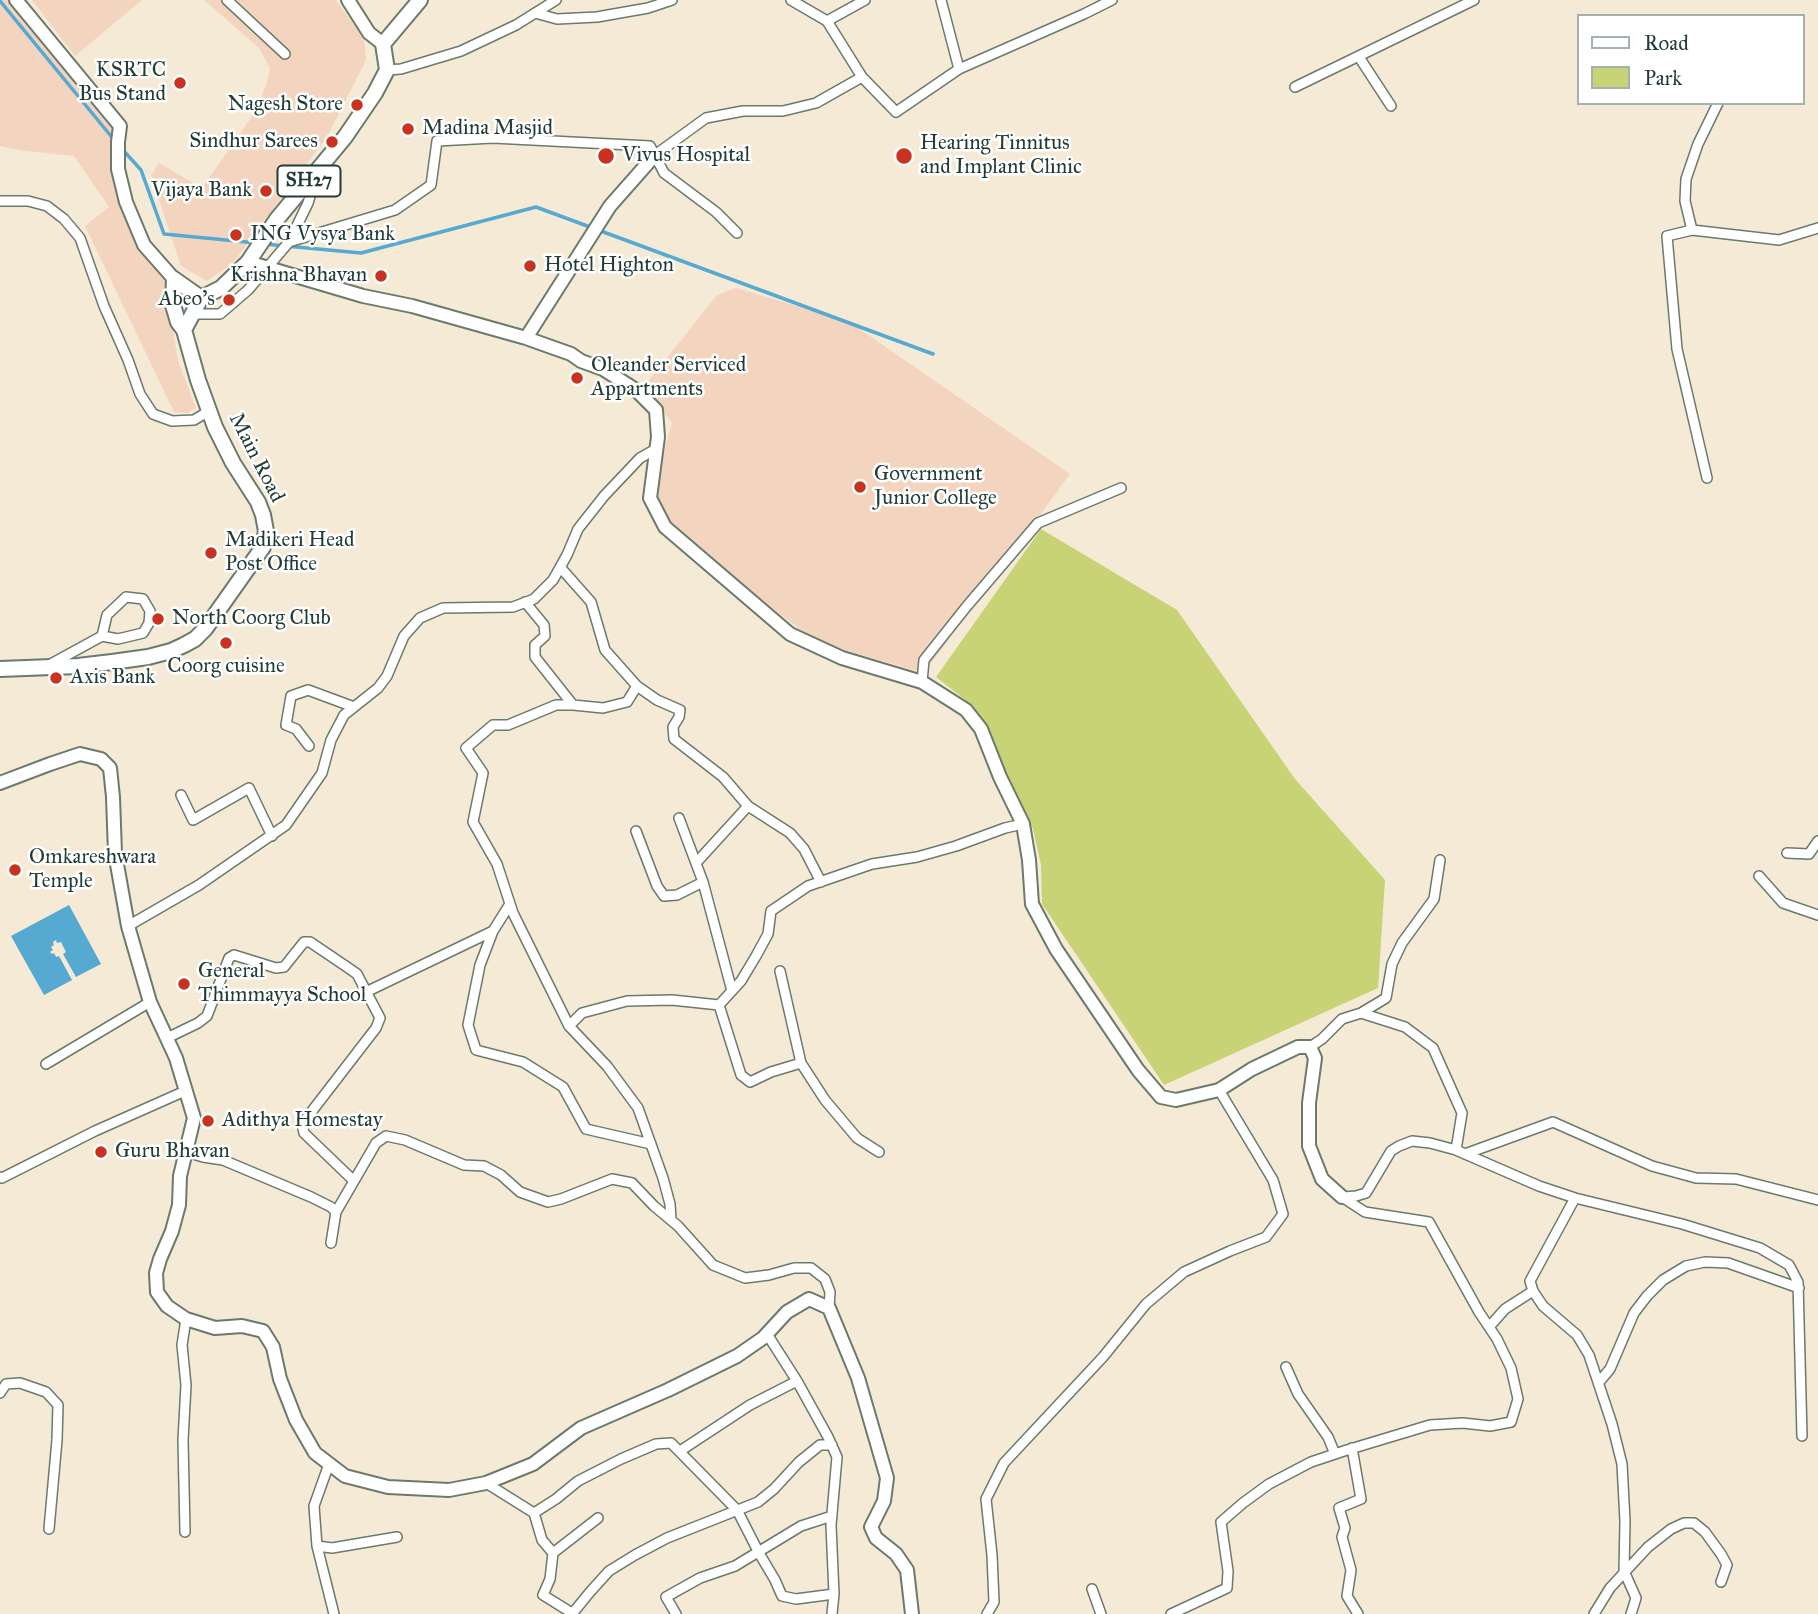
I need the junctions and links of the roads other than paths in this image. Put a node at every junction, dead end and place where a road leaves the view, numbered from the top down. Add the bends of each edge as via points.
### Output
1 (16, 0) edge
2 (227, 0) edge
3 (348, 0) edge
4 (420, 0) edge
5 (555, 0) edge
6 (671, 0) edge
7 (791, 0) edge
8 (865, 0) edge
9 (941, 0) edge
10 (1112, 0) edge
11 (1474, 0) edge
12 (535, 13) junction
13 (827, 21) junction
14 (383, 44) junction
15 (285, 54) dead end
16 (1359, 57) junction
17 (959, 69) junction
18 (387, 70) junction
19 (862, 77) junction
20 (1295, 87) dead end
21 (1717, 105) edge
22 (1391, 106) dead end
23 (656, 155) junction
24 (317, 171) junction
25 (0, 201) edge
26 (1818, 228) edge
27 (1692, 230) junction
28 (737, 233) dead end
29 (289, 242) junction
30 (248, 262) junction
31 (267, 268) junction
32 (174, 279) junction
33 (201, 298) junction
34 (191, 314) junction
35 (184, 330) junction
36 (526, 338) junction
37 (209, 411) junction
38 (656, 449) junction
39 (1707, 478) dead end
40 (1121, 488) dead end
41 (561, 567) junction
42 (525, 602) junction
43 (102, 636) junction
44 (45, 667) junction
45 (0, 669) edge
46 (922, 682) junction
47 (637, 686) junction
48 (573, 705) junction
49 (354, 707) junction
50 (309, 747) dead end
51 (0, 783) edge
52 (181, 795) dead end
53 (748, 806) junction
54 (679, 818) dead end
55 (1023, 824) junction
56 (636, 831) dead end
57 (271, 836) junction
58 (1818, 841) edge
59 (1787, 853) dead end
60 (1440, 860) dead end
61 (696, 863) junction
62 (1759, 876) dead end
63 (704, 882) junction
64 (821, 882) junction
65 (510, 904) junction
66 (1818, 915) edge
67 (128, 926) junction
68 (493, 930) junction
69 (780, 971) dead end
70 (732, 990) junction
71 (366, 992) junction
72 (150, 1002) junction
73 (719, 1005) junction
74 (1361, 1013) junction
75 (569, 1026) junction
76 (167, 1038) junction
77 (1310, 1047) junction
78 (801, 1063) junction
79 (46, 1064) dead end
80 (1219, 1090) junction
81 (186, 1091) junction
82 (651, 1144) junction
83 (187, 1152) junction
84 (879, 1152) dead end
85 (1461, 1152) junction
86 (0, 1177) edge
87 (354, 1181) junction
88 (1342, 1196) junction
89 (1575, 1198) junction
90 (1818, 1200) edge
91 (336, 1212) junction
92 (671, 1220) junction
93 (331, 1243) dead end
94 (1798, 1288) junction
95 (1533, 1291) junction
96 (829, 1308) junction
97 (186, 1318) junction
98 (1489, 1327) junction
99 (767, 1334) junction
100 (1286, 1367) dead end
101 (797, 1381) junction
102 (1599, 1382) junction
103 (0, 1393) edge
104 (1802, 1436) dead end
105 (832, 1445) junction
106 (1352, 1448) junction
107 (680, 1451) junction
108 (1335, 1454) junction
109 (329, 1464) junction
110 (486, 1483) junction
111 (737, 1510) junction
112 (534, 1513) junction
113 (832, 1516) junction
114 (598, 1518) dead end
115 (49, 1530) dead end
116 (185, 1532) dead end
117 (397, 1537) dead end
118 (317, 1546) junction
119 (553, 1553) junction
120 (759, 1553) junction
121 (1624, 1572) junction
122 (1721, 1583) dead end
123 (1092, 1588) dead end
124 (834, 1594) junction
125 (572, 1613) edge
126 (334, 1614) edge
127 (676, 1614) edge
128 (832, 1614) edge
129 (912, 1614) edge
130 (987, 1614) edge
131 (1101, 1614) edge
132 (1171, 1614) edge
133 (1358, 1614) edge
134 (1594, 1614) edge
135 (1631, 1614) edge

1 - 32 street via 120,126 118,169 126,202 144,245
2 - 15 street
3 - 14 street via 369,33
4 - 14 main road
5 - 12 street
6 - 12 street via 597,17 557,19
7 - 13 street
8 - 13 street
9 - 17 street
10 - 17 street
11 - 16 street
12 - 18 street via 461,51
13 - 19 street
14 - 18 main road
16 - 20 street
16 - 22 street
17 - 19 street via 896,112
18 - 24 main road, SH27 via 376,93
19 - 23 street via 816,103 706,118
21 - 27 street via 1686,179 1685,201
23 - 28 street via 664,173
23 - 29 street via 650,146 494,138 437,141 430,185 404,204
23 - 36 street via 610,206
24 - 29 street
24 - 30 main road, SH27
25 - 37 street via 47,206 80,239 140,394 153,414 172,421 194,420
26 - 27 street via 1779,240
27 - 39 street via 1667,236 1677,349
29 - 31 street
30 - 31 street
30 - 33 main road, SH27 via 221,288
31 - 34 street via 220,314
31 - 36 street
32 - 33 main road
32 - 35 main road, Main Road via 173,305
33 - 34 main road, SH27
34 - 35 main road, SH27
35 - 37 main road, Main Road
36 - 38 street via 603,369 636,390 656,410
37 - 44 main road, Main Road via 258,502 266,531 263,547 195,639 148,657
38 - 41 street via 640,458 604,496 578,529
38 - 46 street via 650,498 665,527 700,559 790,634 842,658
40 - 46 street via 1038,523 924,660
41 - 42 street via 534,599
41 - 47 street via 591,602 605,650
42 - 48 street via 544,625 545,636 536,645 535,657
42 - 49 street via 513,607 443,608 420,618 404,636 387,676
43 - 43 street via 107,615 126,597 143,599 150,611 143,633 118,639
43 - 44 street
44 - 45 main road, Main Road
46 - 55 street via 966,710 981,729
47 - 48 street via 627,702 603,708
47 - 53 street via 680,710 674,739 723,778
48 - 65 street via 556,705 508,725 493,725 466,748 483,773 473,822 496,864
49 - 50 street via 308,690 290,696 286,725 296,729
49 - 57 street via 344,715 331,740 322,773 286,825
51 - 67 street via 80,754 110,768 115,853
52 - 57 street via 193,820 249,788
53 - 61 street
53 - 64 street via 790,833
54 - 61 street
55 - 64 street
55 - 80 street via 1032,904 1056,949 1138,1070 1161,1097 1176,1100
56 - 63 street via 664,896
57 - 67 street
58 - 59 street via 1809,854
60 - 74 street via 1434,899 1402,943 1385,998
61 - 63 street
62 - 66 street via 1783,903
63 - 70 street
64 - 70 street via 772,911 768,934
65 - 68 street
65 - 75 street
67 - 72 street
68 - 71 street
68 - 82 street via 480,965 468,1025 476,1050 523,1062 563,1087 586,1129
69 - 78 street
70 - 73 street
71 - 76 street via 357,974 310,942 304,943 284,968 234,954 208,1016
71 - 87 street via 380,1018 376,1028 302,1124 304,1133
72 - 76 street
72 - 79 street
73 - 75 street via 627,1001 582,1013
73 - 78 street via 741,1075 750,1082
74 - 77 street via 1342,1019
74 - 85 street via 1405,1027 1433,1048 1462,1114
75 - 82 street via 638,1108
76 - 81 street
77 - 80 street via 1298,1046
77 - 88 street via 1315,1058 1309,1146 1322,1179
78 - 84 street via 857,1138
80 - 130 street via 1273,1180 1283,1214 1266,1237 1184,1272 1146,1304 1004,1463 986,1499 994,1602
81 - 83 street via 194,1118
81 - 86 street
82 - 92 street
83 - 91 street via 223,1160
83 - 97 street via 179,1205 156,1273 157,1292 167,1306
85 - 88 street via 1412,1141 1391,1151 1366,1193
85 - 89 street
85 - 90 street via 1553,1122 1652,1166 1696,1178 1736,1179
87 - 91 street
87 - 92 street via 376,1143 386,1136 464,1165 484,1166 520,1192 548,1202 612,1179 632,1183
88 - 98 street via 1365,1212 1429,1222
89 - 94 street via 1760,1248 1789,1265
89 - 95 street via 1530,1281
91 - 93 street
92 - 96 street via 713,1265 745,1278 811,1268 825,1279
94 - 102 street via 1728,1263 1686,1266 1663,1280 1640,1305 1610,1369
94 - 104 street
95 - 98 street
95 - 102 street via 1543,1306 1577,1335
96 - 99 street via 809,1299 787,1312
96 - 129 street via 858,1378 887,1478 884,1501 871,1527 907,1570
97 - 109 street via 215,1328 242,1326 262,1331 273,1347 296,1420 315,1453
97 - 116 street via 182,1345
98 - 106 street via 1511,1368 1518,1399 1511,1422 1430,1425
99 - 101 street
99 - 110 street via 737,1356 581,1428 533,1464
100 - 108 street
101 - 105 street
101 - 107 street via 750,1405
102 - 121 street via 1622,1464
103 - 115 street via 6,1384 20,1383 46,1392 58,1405
105 - 111 street via 820,1445 758,1502
105 - 113 street via 837,1457
106 - 108 street
106 - 133 street via 1361,1499 1339,1508 1351,1570 1347,1596
107 - 111 street
107 - 112 street via 671,1443 656,1444 578,1482
108 - 132 street via 1269,1484 1221,1522 1227,1588
109 - 110 street via 345,1476 388,1487 449,1490
109 - 118 street via 314,1506
110 - 112 street
111 - 120 street
111 - 125 street via 667,1538 609,1571
112 - 119 street via 542,1540
113 - 120 street via 801,1526
113 - 124 street
114 - 119 street
117 - 118 street via 332,1548
118 - 126 street
119 - 125 street via 543,1595
120 - 124 street via 782,1596 796,1600
120 - 127 street via 666,1597
121 - 122 street via 1671,1529 1693,1523 1705,1532 1727,1565
121 - 134 street
121 - 135 street via 1636,1598
123 - 131 street
124 - 128 street

